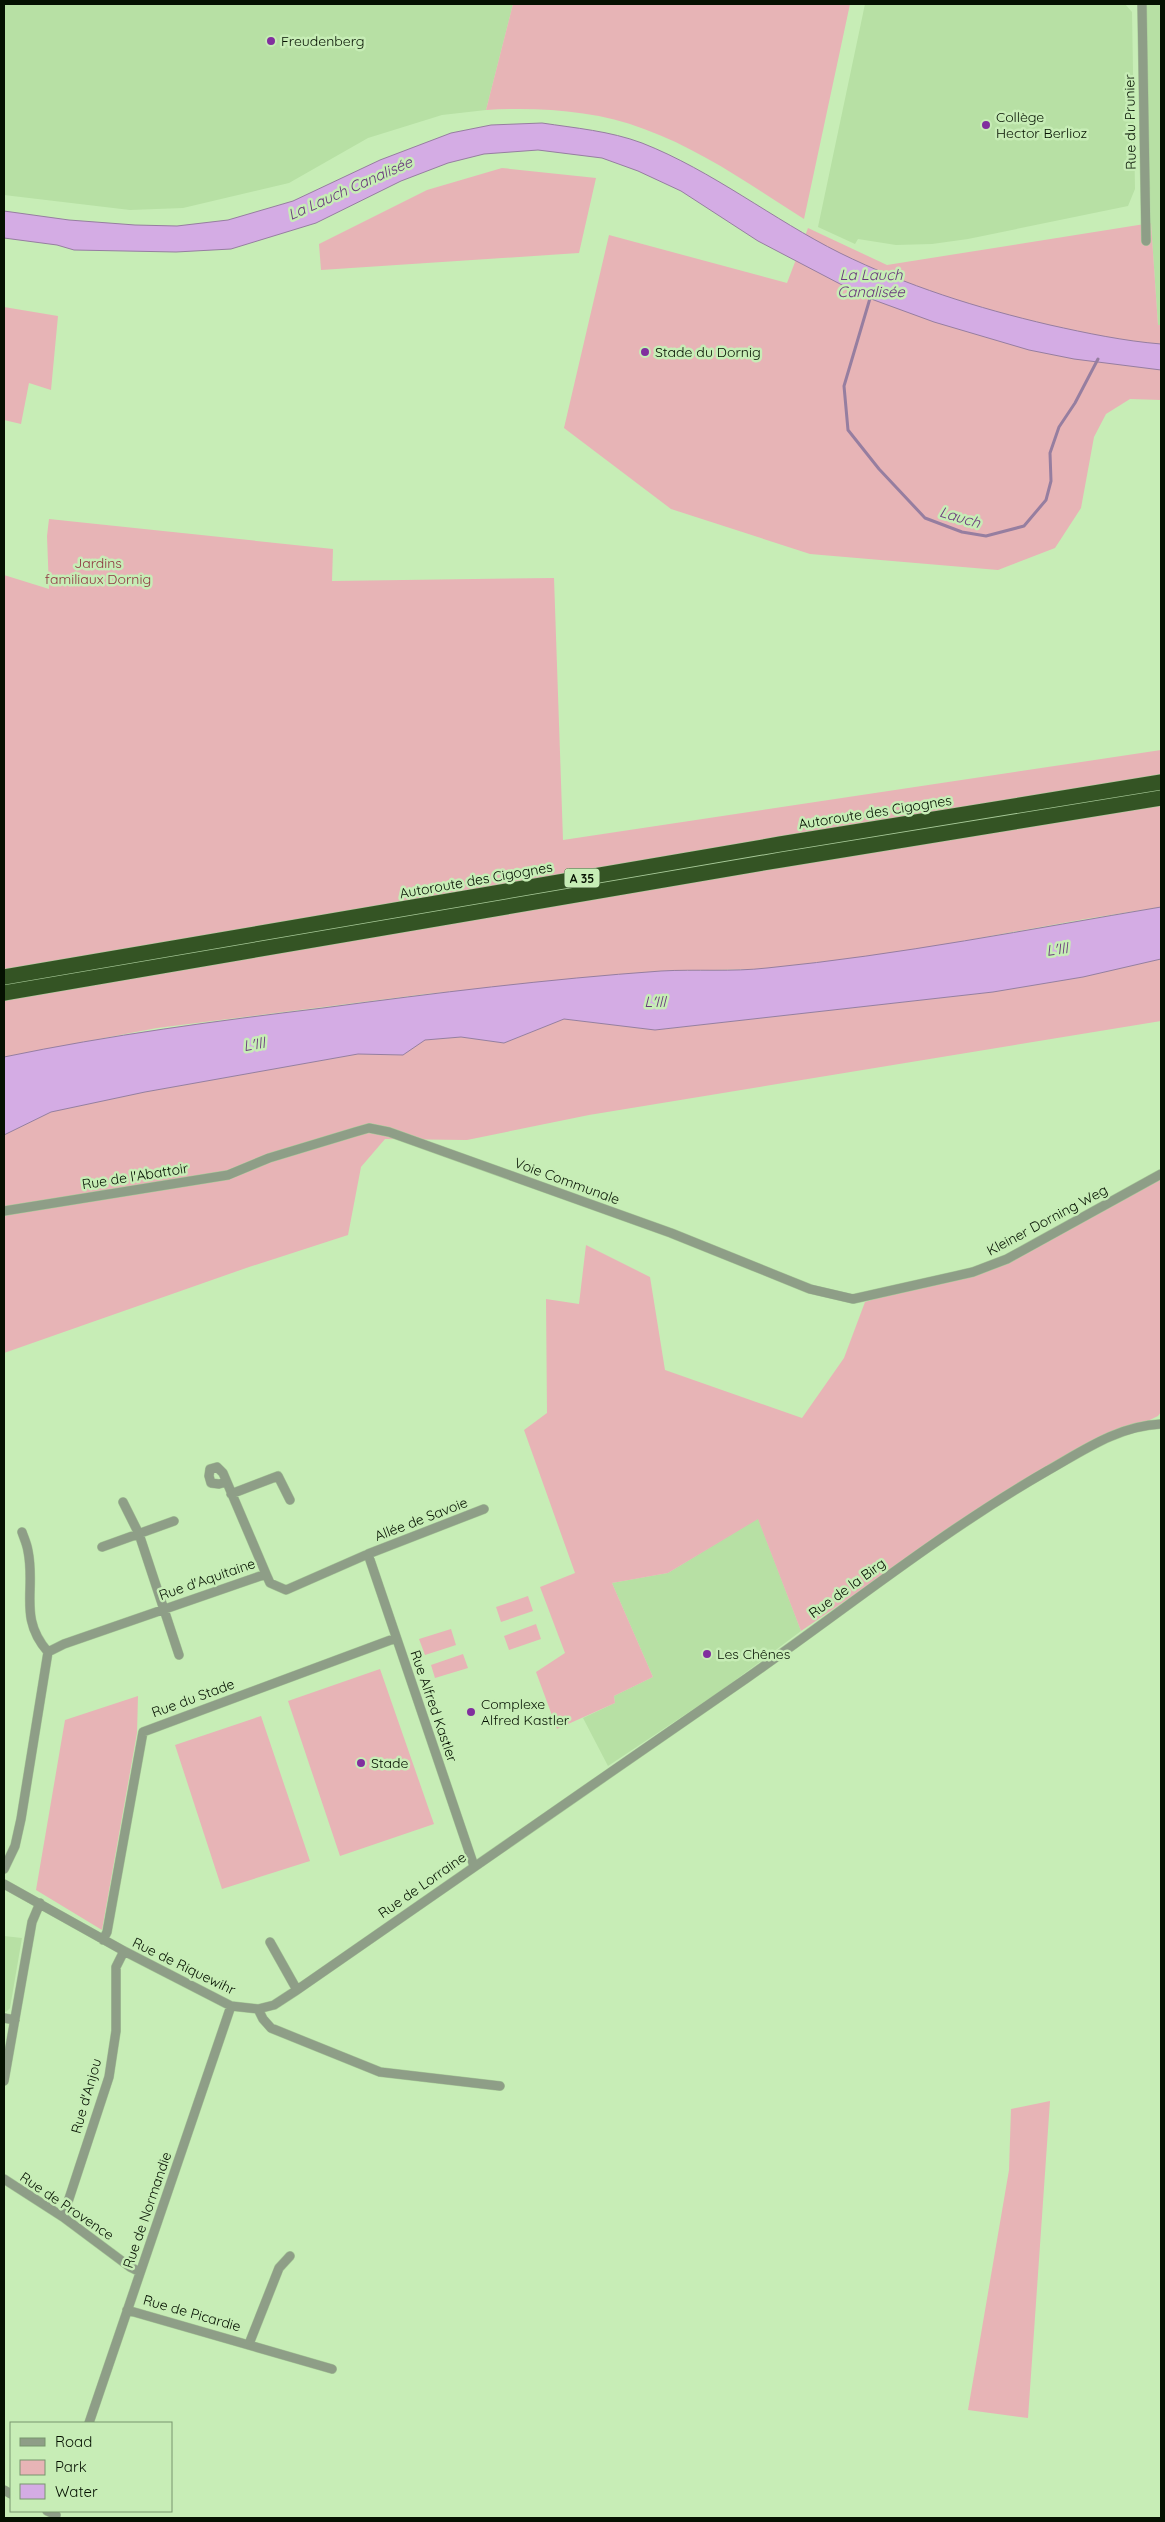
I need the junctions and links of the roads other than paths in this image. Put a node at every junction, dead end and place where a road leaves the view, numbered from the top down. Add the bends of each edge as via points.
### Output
1 (1142, 4) edge
2 (1146, 241) dead end
3 (1161, 782) edge
4 (1161, 798) edge
5 (4, 977) edge
6 (4, 993) edge
7 (269, 1158) joint
8 (1161, 1174) edge
9 (4, 1211) edge
10 (853, 1299) joint
11 (1161, 1424) edge
12 (226, 1482) dead end
13 (231, 1494) junction
14 (290, 1500) dead end
15 (123, 1502) dead end
16 (484, 1509) dead end
17 (174, 1521) dead end
18 (22, 1532) dead end
19 (139, 1534) junction
20 (102, 1547) dead end
21 (368, 1554) junction
22 (266, 1574) junction
23 (164, 1609) junction
24 (396, 1638) junction
25 (48, 1652) junction
26 (179, 1655) dead end
27 (564, 1804) joint
28 (474, 1866) junction
29 (4, 1869) edge
30 (4, 1884) edge
31 (40, 1903) junction
32 (103, 1940) junction
33 (270, 1942) dead end
34 (124, 1951) junction
35 (297, 1990) junction
36 (231, 2006) junction
37 (258, 2009) junction
38 (4, 2018) edge
39 (15, 2020) junction
40 (4, 2081) edge
41 (500, 2086) dead end
42 (4, 2180) edge
43 (63, 2217) junction
44 (290, 2256) dead end
45 (140, 2272) junction
46 (127, 2310) junction
47 (249, 2344) junction
48 (332, 2369) dead end
49 (89, 2422) edge

1 - 2 street, Rue du Prunier
3 - 5 highway, Autoroute des Cigognes / A 35
4 - 6 highway, A 35
7 - 9 street, Rue de l'Abattoir via 228,1175
7 - 10 street, Voie Communale via 369,1128 389,1132 671,1233 810,1289
8 - 10 street, Kleiner Dorning Weg via 1008,1259 973,1272
11 - 27 street, Rue de la Birg via 1115,1433 983,1508 750,1676
12 - 13 street
13 - 14 street via 278,1476
13 - 22 street
15 - 19 street
16 - 21 street, Allée de Savoie
17 - 19 street
18 - 25 street via 28,1551 30,1623 37,1640
19 - 20 street
19 - 23 street
21 - 22 street, Rue d'Aquitaine via 286,1590 270,1583
21 - 24 street, Rue Alfred Kastler
22 - 23 street, Rue d'Aquitaine
23 - 25 street, Rue d'Aquitaine
23 - 26 street
24 - 28 street, Rue Alfred Kastler
24 - 32 street, Rue du Stade via 143,1732
25 - 29 street via 19,1828
27 - 28 street, Rue de Lorraine
28 - 35 street, Rue de Lorraine
30 - 31 street, Rue de Riquewihr
31 - 32 street, Rue de Riquewihr
31 - 39 street via 32,1922
32 - 34 street, Rue de Riquewihr
33 - 35 street
34 - 36 street, Rue de Riquewihr
34 - 43 street, Rue d'Anjou via 116,1967 116,2031 109,2077
35 - 37 street, Rue de Lorraine via 274,2005
36 - 37 street, Rue de Riquewihr
36 - 45 street, Rue de Normandie
37 - 41 street via 271,2028 380,2072
38 - 39 street
39 - 40 street
42 - 43 street, Rue de Provence
43 - 45 street, Rue de Provence
44 - 47 street, Rue de Picardie via 279,2268
45 - 46 street, Rue de Normandie
46 - 47 street, Rue de Picardie
46 - 49 street, Rue de Normandie
47 - 48 street, Rue de Picardie

